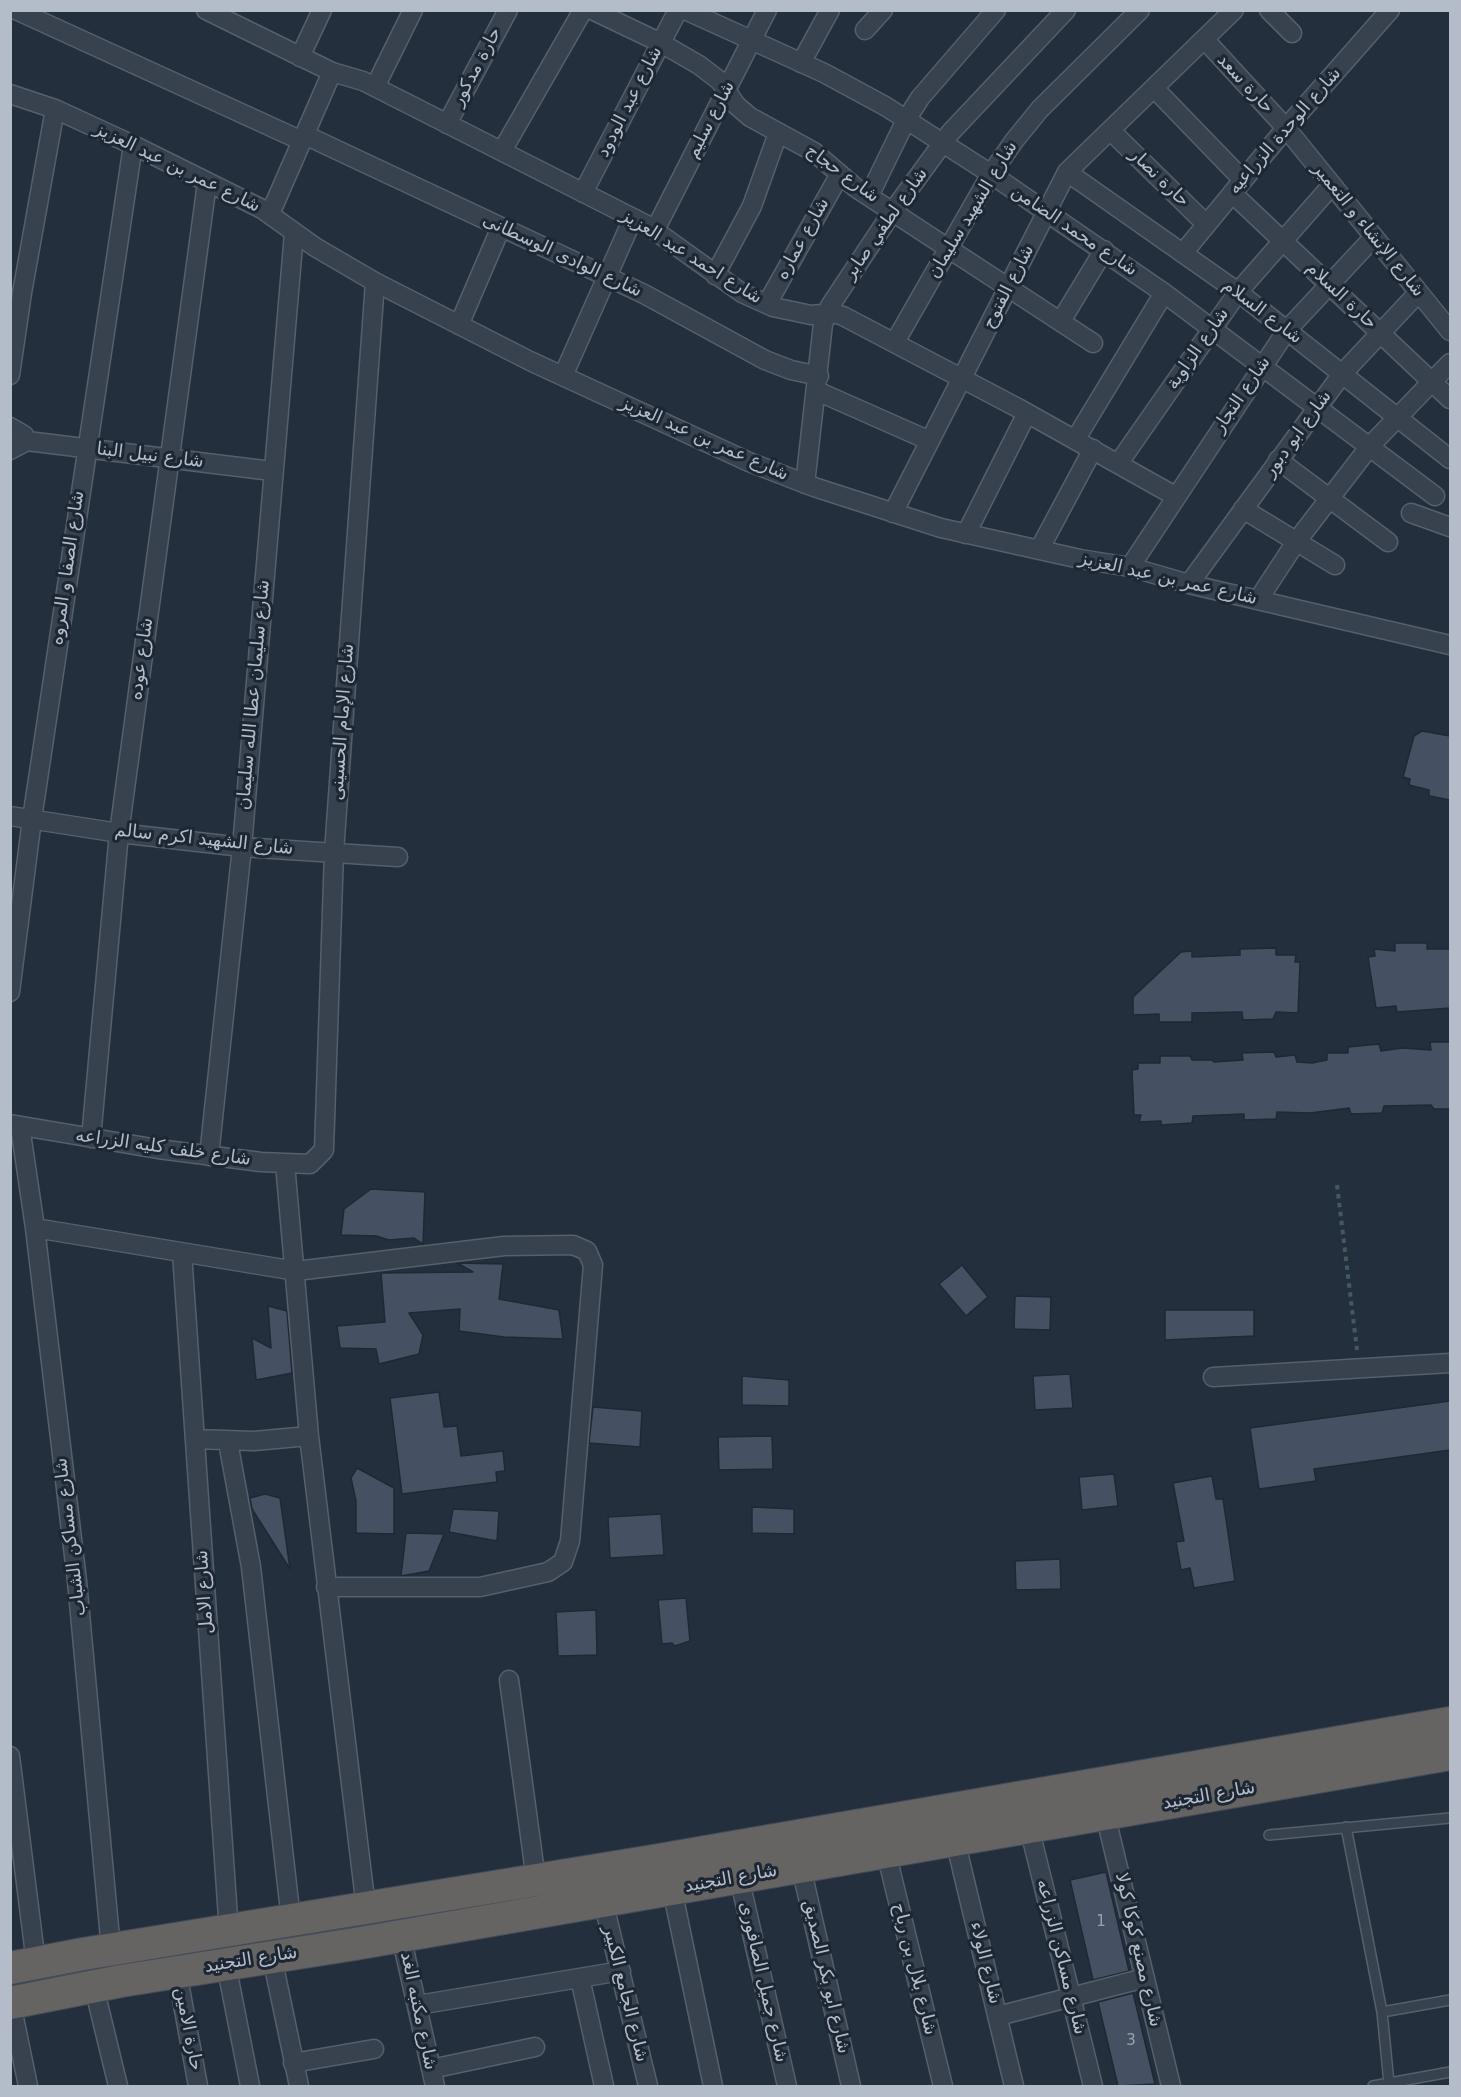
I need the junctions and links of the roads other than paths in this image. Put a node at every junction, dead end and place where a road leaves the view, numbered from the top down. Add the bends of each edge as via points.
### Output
1 (16, 10) edge
2 (206, 10) edge
3 (322, 10) edge
4 (413, 10) edge
5 (508, 10) edge
6 (583, 10) edge
7 (592, 10) edge
8 (678, 10) edge
9 (686, 10) edge
10 (767, 10) edge
11 (830, 10) edge
12 (883, 10) edge
13 (996, 10) edge
14 (1066, 10) edge
15 (1140, 10) edge
16 (1234, 10) edge
17 (1269, 10) edge
18 (1390, 10) edge
19 (227, 15) edge
20 (865, 30) dead end
21 (1292, 33) dead end
22 (752, 40) junction
23 (1205, 40) junction
24 (661, 43) junction
25 (300, 57) junction
26 (801, 63) junction
27 (332, 72) junction
28 (375, 87) junction
29 (1155, 89) junction
30 (726, 92) junction
31 (10, 94) edge
32 (55, 110) junction
33 (906, 120) junction
34 (447, 124) junction
35 (1286, 128) junction
36 (1112, 132) junction
37 (778, 133) junction
38 (303, 138) junction
39 (943, 143) junction
40 (134, 145) junction
41 (502, 151) junction
42 (1067, 172) junction
43 (840, 174) junction
44 (992, 174) junction
45 (207, 183) junction
46 (1332, 185) junction
47 (1237, 187) junction
48 (583, 193) junction
49 (869, 196) junction
50 (893, 211) junction
51 (1047, 211) junction
52 (270, 214) junction
53 (633, 218) junction
54 (1206, 224) junction
55 (501, 227) junction
56 (655, 230) junction
57 (294, 233) junction
58 (1374, 237) junction
59 (1283, 242) junction
60 (949, 247) junction
61 (1104, 250) junction
62 (1183, 253) junction
63 (715, 275) junction
64 (607, 277) junction
65 (375, 282) junction
66 (1328, 284) junction
67 (1009, 286) junction
68 (1164, 292) junction
69 (1238, 292) junction
70 (1418, 293) junction
71 (767, 304) junction
72 (826, 313) junction
73 (1061, 321) junction
74 (459, 325) junction
75 (1212, 329) junction
76 (1287, 330) junction
77 (1379, 332) junction
78 (1450, 332) edge
79 (895, 342) junction
80 (1093, 342) dead end
81 (1450, 363) edge
82 (1262, 366) junction
83 (1341, 374) junction
84 (10, 375) edge
85 (563, 376) junction
86 (962, 378) junction
87 (1433, 381) junction
88 (818, 383) junction
89 (1450, 399) edge
90 (1317, 406) junction
91 (1027, 413) junction
92 (1397, 418) junction
93 (10, 427) edge
94 (1075, 440) junction
95 (27, 441) junction
96 (930, 441) junction
97 (1370, 446) junction
98 (86, 448) junction
99 (1093, 449) junction
100 (10, 450) edge
101 (169, 458) junction
102 (1450, 459) edge
103 (1278, 460) junction
104 (1118, 464) junction
105 (272, 471) junction
106 (805, 484) junction
107 (1175, 496) junction
108 (1435, 496) dead end
109 (1328, 498) junction
110 (1243, 509) junction
111 (893, 513) junction
112 (1412, 513) dead end
113 (1450, 527) edge
114 (966, 534) junction
115 (1296, 542) junction
116 (1388, 542) dead end
117 (1039, 550) junction
118 (1335, 565) dead end
119 (1130, 567) junction
120 (1189, 584) junction
121 (1258, 600) junction
122 (1450, 645) edge
123 (10, 816) edge
124 (32, 819) junction
125 (119, 833) junction
126 (242, 847) junction
127 (334, 852) junction
128 (398, 857) dead end
129 (10, 992) edge
130 (15, 1125) edge
131 (91, 1138) junction
132 (209, 1156) junction
133 (316, 1161) joint
134 (285, 1164) junction
135 (36, 1228) junction
136 (182, 1253) junction
137 (296, 1271) junction
138 (1450, 1363) edge
139 (1213, 1377) dead end
140 (309, 1436) junction
141 (195, 1439) junction
142 (228, 1442) junction
143 (326, 1587) junction
144 (508, 1680) dead end
145 (1450, 1723) edge
146 (1450, 1754) edge
147 (10, 1756) edge
148 (1106, 1814) junction
149 (1450, 1818) edge
150 (1029, 1827) junction
151 (1346, 1827) junction
152 (1269, 1835) dead end
153 (956, 1840) junction
154 (886, 1852) junction
155 (801, 1867) junction
156 (739, 1877) junction
157 (536, 1880) junction
158 (672, 1889) junction
159 (603, 1901) junction
160 (366, 1908) junction
161 (291, 1920) junction
162 (229, 1932) junction
163 (401, 1936) junction
164 (111, 1949) junction
165 (272, 1957) junction
166 (226, 1964) junction
167 (23, 1966) edge
168 (621, 1971) junction
169 (177, 1972) junction
170 (580, 1978) junction
171 (1145, 1978) junction
172 (94, 1987) junction
173 (1071, 1997) junction
174 (1450, 2000) edge
175 (10, 2003) edge
176 (418, 2005) junction
177 (1382, 2012) junction
178 (998, 2016) junction
179 (535, 2047) dead end
180 (374, 2049) dead end
181 (293, 2063) junction
182 (1450, 2072) edge
183 (433, 2078) edge
184 (1389, 2083) junction
185 (28, 2086) edge
186 (118, 2086) edge
187 (198, 2086) edge
188 (250, 2086) edge
189 (299, 2086) edge
190 (604, 2086) edge
191 (648, 2086) edge
192 (713, 2086) edge
193 (787, 2086) edge
194 (851, 2086) edge
195 (943, 2086) edge
196 (1014, 2086) edge
197 (1093, 2086) edge
198 (1171, 2086) edge
199 (1372, 2086) edge

1 - 38 street, شارع الوادى الوسطانى
2 - 19 street, شارع احمد عبد العزيز
3 - 25 street
4 - 28 street
5 - 34 street, حارة مدكور
6 - 41 street
7 - 24 street, شارع حجاج
8 - 24 street, شارع عبد الودود
9 - 22 street, شارع محمد الضامن
10 - 22 street, شارع سليم
11 - 26 street
12 - 20 street
13 - 33 street via 920,98
14 - 39 street, شارع لطفي صابر
15 - 44 street, شارع الشهيد سليمان via 1040,109
16 - 23 street, شارع الفتوح
17 - 21 street
18 - 35 street, شارع الوحدة الزراعيه
19 - 25 street, شارع احمد عبد العزيز
22 - 26 street, شارع محمد الضامن
22 - 30 street, شارع سليم
23 - 29 street, شارع الفتوح
23 - 35 street, حارة سعد
24 - 30 street, شارع حجاج via 711,73
24 - 48 street, شارع عبد الودود
25 - 27 street, شارع احمد عبد العزيز
26 - 33 street, شارع محمد الضامن
27 - 28 street, شارع احمد عبد العزيز
27 - 38 street
28 - 34 street, شارع احمد عبد العزيز
29 - 36 street, شارع الفتوح
29 - 47 street, حارة السلام
30 - 37 street, شارع حجاج via 750,117
30 - 56 street, شارع سليم
31 - 32 street, شارع عمر بن عبد العزيز
32 - 40 street, شارع عمر بن عبد العزيز
32 - 84 street
33 - 39 street, شارع محمد الضامن
33 - 49 street
34 - 41 street, شارع احمد عبد العزيز
35 - 46 street, شارع الإنشاء و التعمير
35 - 47 street, شارع الوحدة الزراعيه
36 - 42 street, شارع الفتوح
36 - 54 street, حارة نصار
37 - 43 street, شارع حجاج via 814,152
37 - 63 street via 752,206
38 - 52 street
38 - 55 street, شارع الوادى الوسطانى
39 - 44 street, شارع محمد الضامن
39 - 50 street, شارع لطفي صابر
40 - 45 street, شارع عمر بن عبد العزيز
40 - 98 street, شارع الصفا و المروه
41 - 48 street, شارع احمد عبد العزيز
42 - 51 street, شارع الفتوح
42 - 62 street, شارع السلام
43 - 49 street, شارع حجاج
43 - 71 street, شارع عماره
44 - 51 street, شارع محمد الضامن
44 - 60 street, شارع الشهيد سليمان
45 - 52 street, شارع عمر بن عبد العزيز
45 - 101 street, شارع عوده
46 - 58 street, شارع الإنشاء و التعمير
46 - 59 street, شارع الزاوية
47 - 54 street, شارع الوحدة الزراعيه
47 - 59 street, حارة السلام
48 - 53 street, شارع احمد عبد العزيز
49 - 50 street, شارع حجاج
50 - 60 street, شارع حجاج
50 - 72 street, شارع لطفي صابر
51 - 61 street, شارع محمد الضامن
51 - 67 street, شارع الفتوح
52 - 57 street, شارع عمر بن عبد العزيز
53 - 56 street, شارع احمد عبد العزيز
53 - 64 street
54 - 62 street, شارع الوحدة الزراعيه
55 - 64 street, شارع الوادى الوسطانى
55 - 74 street
56 - 63 street, شارع احمد عبد العزيز
57 - 65 street, شارع عمر بن عبد العزيز
57 - 105 street, شارع سليمان عطا الله سليمان
58 - 66 street, شارع النجار
58 - 70 street, شارع الإنشاء و التعمير
59 - 66 street, حارة السلام
59 - 69 street, شارع الزاوية
60 - 67 street, شارع حجاج
60 - 79 street, شارع الشهيد سليمان
61 - 68 street, شارع محمد الضامن
61 - 73 street
62 - 69 street, شارع السلام
63 - 71 street, شارع احمد عبد العزيز
64 - 85 street
64 - 88 street, شارع الوادى الوسطانى via 765,360
65 - 74 street, شارع عمر بن عبد العزيز
65 - 127 street, شارع الإمام الحسينى
66 - 76 street, شارع النجار
66 - 77 street, حارة السلام
67 - 73 street, شارع حجاج
67 - 86 street, شارع الفتوح
68 - 75 street, شارع محمد الضامن
68 - 94 street
69 - 75 street, شارع الزاوية
69 - 76 street, شارع السلام
70 - 77 street, شارع ابو دبور
70 - 78 street, شارع الإنشاء و التعمير
71 - 72 street, شارع احمد عبد العزيز via 811,315
72 - 79 street, شارع احمد عبد العزيز via 843,316
72 - 88 street, شارع لطفي صابر
73 - 80 street, شارع حجاج
74 - 85 street, شارع عمر بن عبد العزيز
75 - 82 street, شارع محمد الضامن
75 - 104 street, شارع الزاوية
76 - 82 street, شارع النجار
76 - 83 street, شارع السلام
77 - 83 street, شارع ابو دبور
77 - 87 street, حارة السلام
79 - 86 street, شارع احمد عبد العزيز
81 - 87 street
82 - 90 street, شارع محمد الضامن
82 - 107 street, شارع النجار
83 - 90 street, شارع ابو دبور
83 - 92 street, شارع السلام
85 - 106 street, شارع عمر بن عبد العزيز
86 - 91 street, شارع احمد عبد العزيز
86 - 96 street, شارع الفتوح
87 - 89 street, حارة السلام
87 - 92 street
88 - 96 street, شارع الوادى الوسطانى
88 - 106 street, شارع لطفي صابر
90 - 97 street, شارع محمد الضامن
90 - 103 street, شارع ابو دبور
91 - 94 street, شارع احمد عبد العزيز
91 - 114 street
92 - 97 street
92 - 102 street, شارع السلام
93 - 95 street
94 - 99 street, شارع احمد عبد العزيز
95 - 98 street, شارع نبيل البنا
95 - 100 street
96 - 111 street, شارع الفتوح
97 - 108 street, شارع محمد الضامن
97 - 109 street
98 - 101 street, شارع نبيل البنا
98 - 124 street, شارع الصفا و المروه
99 - 104 street, شارع احمد عبد العزيز
99 - 117 street
101 - 105 street, شارع نبيل البنا
101 - 125 street, شارع عوده
103 - 109 street
103 - 110 street, شارع ابو دبور
104 - 107 street, شارع احمد عبد العزيز
105 - 126 street, شارع سليمان عطا الله سليمان
106 - 111 street, شارع عمر بن عبد العزيز
107 - 119 street, شارع النجار
109 - 115 street
109 - 116 street
110 - 115 street
110 - 120 street, شارع ابو دبور
111 - 114 street, شارع عمر بن عبد العزيز
112 - 113 street
114 - 117 street, شارع عمر بن عبد العزيز
115 - 118 street
115 - 121 street
117 - 119 street, شارع عمر بن عبد العزيز
119 - 120 street, شارع عمر بن عبد العزيز
120 - 121 street, شارع عمر بن عبد العزيز
121 - 122 street, شارع عمر بن عبد العزيز
123 - 124 street, شارع الشهيد اكرم سالم
124 - 125 street, شارع الشهيد اكرم سالم
124 - 129 street, شارع الصفا و المروه
125 - 126 street, شارع الشهيد اكرم سالم
125 - 131 street, شارع عوده
126 - 127 street, شارع الشهيد اكرم سالم
126 - 132 street, شارع سليمان عطا الله سليمان
127 - 128 street, شارع الشهيد اكرم سالم
127 - 133 street, شارع الإمام الحسينى via 325,1143
130 - 131 street, شارع خلف كليه الزراعه
130 - 135 street, شارع مساكن الشباب
131 - 132 street, شارع خلف كليه الزراعه
132 - 134 street, شارع خلف كليه الزراعه
133 - 134 street, شارع خلف كليه الزراعه via 303,1166
134 - 137 street
135 - 136 street
135 - 164 street, شارع مساكن الشباب via 77,1581
136 - 137 street
136 - 141 street, شارع الامل
137 - 140 street
137 - 143 street via 541,1244 580,1246 592,1258 593,1265 570,1541 564,1562 548,1572 480,1587
138 - 139 street
140 - 142 street
140 - 143 street
141 - 142 street
141 - 162 street, شارع الامل
142 - 161 street via 250,1568
143 - 160 street
144 - 157 street
145 - 157 highway, شارع التجنيد
146 - 148 highway, شارع التجنيد
147 - 167 street
148 - 150 highway, شارع التجنيد
148 - 171 street, شارع مصنع كوكا كولا
149 - 151 lane
150 - 153 highway, شارع التجنيد
150 - 173 street, شارع مساكن الزراعه
151 - 152 lane
151 - 177 lane
153 - 154 highway, شارع التجنيد
153 - 178 street, شارع الولاء
154 - 155 highway, شارع التجنيد
154 - 195 street, شارع بلال بن رباح
155 - 156 highway, شارع التجنيد
155 - 194 street, شارع ابو بكر الصديق
156 - 158 highway, شارع التجنيد
156 - 193 street, شارع جميل الصافورى
157 - 160 highway, شارع التجنيد
158 - 159 highway, شارع التجنيد
158 - 192 street
159 - 163 highway, شارع التجنيد
159 - 168 street, شارع الجامع الكبير
160 - 161 highway, شارع التجنيد
161 - 162 highway, شارع التجنيد
162 - 164 highway, شارع التجنيد
163 - 165 highway, شارع التجنيد
163 - 176 street, شارع مكتبه الغد
164 - 167 highway, شارع التجنيد
165 - 166 highway, شارع التجنيد
165 - 181 street
166 - 169 highway, شارع التجنيد
166 - 188 street
168 - 170 street
168 - 191 street, شارع الجامع الكبير
169 - 172 highway, شارع التجنيد
169 - 187 street, حارة الامين
170 - 176 street
170 - 190 street
171 - 173 street
171 - 198 street, شارع مصنع كوكا كولا
172 - 175 highway, شارع التجنيد
172 - 186 street
173 - 178 street
173 - 197 street, شارع مساكن الزراعه
174 - 177 lane
175 - 185 street
176 - 183 street, شارع مكتبه الغد
177 - 184 lane
178 - 196 street, شارع الولاء
179 - 183 street
180 - 181 street
181 - 189 street
182 - 184 lane
184 - 199 lane

